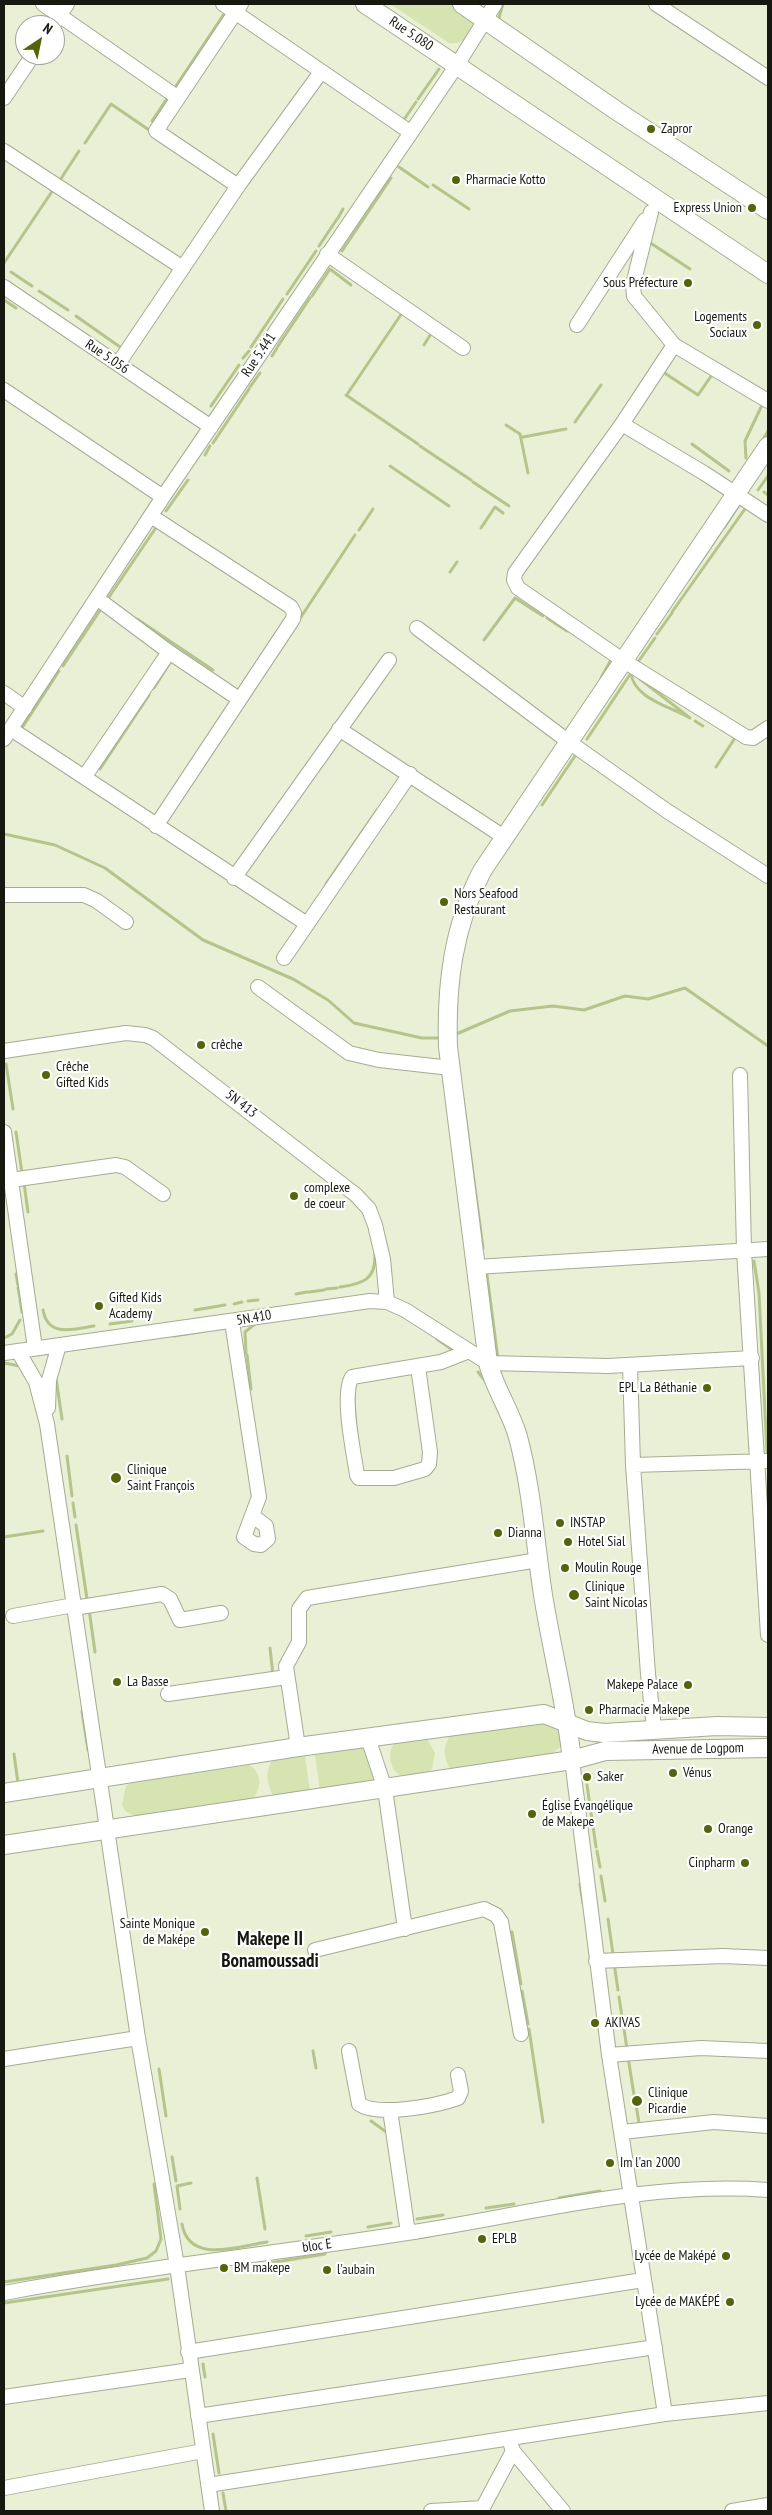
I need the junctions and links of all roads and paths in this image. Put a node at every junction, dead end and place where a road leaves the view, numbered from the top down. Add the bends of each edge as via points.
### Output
1 (42, 4) edge
2 (365, 4) edge
3 (462, 4) edge
4 (495, 4) edge
5 (656, 4) edge
6 (233, 6) edge
7 (674, 9) edge
8 (60, 15) edge
9 (65, 19) edge
10 (485, 20) junction
11 (26, 65) edge
12 (457, 65) junction
13 (321, 72) junction
14 (768, 78) edge
15 (177, 97) junction
16 (4, 98) edge
17 (410, 132) junction
18 (4, 151) edge
19 (238, 186) junction
20 (654, 206) junction
21 (768, 210) edge
22 (327, 254) junction
23 (183, 268) junction
24 (768, 274) edge
25 (4, 288) edge
26 (577, 325) dead end
27 (674, 345) junction
28 (463, 348) dead end
29 (118, 364) junction
30 (4, 390) edge
31 (768, 401) edge
32 (622, 424) junction
33 (211, 427) junction
34 (768, 446) edge
35 (737, 494) junction
36 (163, 497) junction
37 (768, 515) edge
38 (151, 516) junction
39 (98, 599) junction
40 (417, 628) dead end
41 (169, 652) junction
42 (389, 660) dead end
43 (624, 661) junction
44 (4, 693) edge
45 (239, 699) junction
46 (25, 708) junction
47 (768, 728) edge
48 (339, 729) junction
49 (7, 734) edge
50 (569, 742) junction
51 (410, 774) junction
52 (85, 776) junction
53 (156, 826) junction
54 (504, 837) junction
55 (768, 876) edge
56 (234, 878) junction
57 (4, 895) edge
58 (126, 922) dead end
59 (308, 924) junction
60 (284, 958) dead end
61 (258, 987) dead end
62 (4, 1051) edge
63 (451, 1068) junction
64 (740, 1075) dead end
65 (4, 1132) edge
66 (8, 1180) edge
67 (163, 1194) dead end
68 (768, 1248) edge
69 (744, 1251) junction
70 (476, 1268) junction
71 (387, 1302) junction
72 (232, 1322) junction
73 (59, 1345) junction
74 (35, 1348) junction
75 (18, 1351) junction
76 (469, 1351) junction
77 (4, 1353) edge
78 (752, 1358) junction
79 (488, 1364) junction
80 (630, 1365) junction
81 (418, 1367) junction
82 (47, 1424) junction
83 (762, 1462) edge
84 (633, 1465) junction
85 (253, 1516) dead end
86 (538, 1560) junction
87 (74, 1607) junction
88 (221, 1613) dead end
89 (13, 1616) dead end
90 (768, 1635) edge
91 (287, 1677) junction
92 (168, 1694) dead end
93 (568, 1723) junction
94 (768, 1727) edge
95 (654, 1728) junction
96 (368, 1738) junction
97 (298, 1747) junction
98 (768, 1748) edge
99 (572, 1760) junction
100 (99, 1778) junction
101 (385, 1788) junction
102 (4, 1793) edge
103 (108, 1830) junction
104 (4, 1845) edge
105 (405, 1929) junction
106 (315, 1950) dead end
107 (768, 1958) edge
108 (596, 1961) junction
109 (521, 2034) dead end
110 (138, 2038) junction
111 (768, 2050) edge
112 (349, 2051) dead end
113 (609, 2055) junction
114 (4, 2059) edge
115 (458, 2075) dead end
116 (390, 2110) junction
117 (768, 2126) edge
118 (622, 2132) junction
119 (768, 2190) edge
120 (630, 2195) junction
121 (408, 2233) junction
122 (177, 2266) junction
123 (643, 2280) junction
124 (4, 2293) edge
125 (655, 2347) junction
126 (188, 2352) junction
127 (190, 2370) junction
128 (4, 2397) edge
129 (768, 2404) edge
130 (665, 2414) junction
131 (198, 2416) junction
132 (511, 2445) junction
133 (203, 2451) junction
134 (208, 2485) junction
135 (4, 2488) edge
136 (768, 2505) edge
137 (482, 2510) edge
138 (212, 2511) edge
139 (431, 2511) edge
140 (563, 2511) edge
141 (732, 2511) edge

1 - 8 street
2 - 12 main road, Rue 5.080
3 - 10 main road
4 - 10 street, Rue 5.441
5 - 7 street
6 - 13 street
6 - 15 street
7 - 14 street
9 - 15 street
10 - 12 street, Rue 5.441
10 - 21 main road
11 - 16 street
12 - 17 street, Rue 5.441
12 - 20 main road, Rue 5.080
13 - 17 street
13 - 19 street
15 - 19 street via 156,128 157,133
17 - 22 street, Rue 5.441
18 - 23 street
19 - 23 street
20 - 24 main road, Rue 5.080
20 - 26 street
20 - 27 street via 632,291
22 - 28 street
22 - 33 street, Rue 5.441
23 - 29 street
25 - 29 street, Rue 5.056
27 - 31 street
27 - 32 street
29 - 33 street, Rue 5.056
30 - 36 street
32 - 35 street
32 - 43 street via 515,573 514,580 518,588
33 - 36 street, Rue 5.441
34 - 35 main road
35 - 37 street
35 - 43 main road
36 - 38 street, Rue 5.441
38 - 39 street, Rue 5.441
38 - 45 street via 291,607 294,613
39 - 41 street
39 - 46 street, Rue 5.441
40 - 50 street
41 - 45 street
41 - 52 street
42 - 48 street
43 - 47 street via 746,737 753,738
43 - 50 main road
44 - 46 street
45 - 53 street
46 - 49 street, Rue 5.441
48 - 51 street
48 - 56 street
49 - 52 street
50 - 54 main road
50 - 55 street
51 - 54 street
51 - 59 street
52 - 53 street
53 - 56 street
54 - 63 main road via 473,888 453,949 447,1011
56 - 59 street
57 - 58 street via 84,895
59 - 60 street
61 - 63 street via 349,1053
62 - 71 street, 5N 413 via 126,1033 153,1038 356,1195 369,1209 380,1243
63 - 70 main road
64 - 69 street
65 - 66 street
66 - 67 street via 116,1165
66 - 74 street
68 - 69 street
69 - 70 street
69 - 78 street
70 - 79 main road
71 - 72 street, 5N.410 via 353,1302
71 - 76 street, 5N.410
72 - 73 street, 5N.410
72 - 85 street via 259,1491
73 - 74 street, 5N.410
73 - 82 street via 49,1380
74 - 75 street, 5N.410
75 - 77 street, 5N.410
75 - 82 street via 36,1382
76 - 79 street, 5N.410
76 - 81 street
78 - 80 street
78 - 83 street
79 - 80 street
79 - 86 main road via 493,1384 519,1442
80 - 84 street
81 - 81 street via 356,1375 349,1382 348,1401 359,1478 394,1478 425,1469 429,1464
82 - 87 street
83 - 84 street
83 - 90 street
84 - 95 street
86 - 91 street via 306,1598 299,1609 300,1642 286,1662
86 - 93 main road
87 - 88 street via 162,1594 170,1598 180,1620
87 - 89 street
87 - 100 street
91 - 92 street
91 - 97 street
93 - 95 main road, Avenue de Logpom via 587,1731 604,1733
93 - 96 main road, Avenue de Logpom via 544,1714
93 - 99 main road
94 - 95 main road, Avenue de Logpom
96 - 97 main road, Avenue de Logpom
96 - 101 street
97 - 100 main road, Avenue de Logpom
98 - 99 main road, Avenue de Logpom via 606,1751
99 - 101 main road, Avenue de Logpom
99 - 108 street
100 - 102 main road, Avenue de Logpom
100 - 103 street
101 - 103 main road, Avenue de Logpom
101 - 105 street
103 - 104 main road, Avenue de Logpom
103 - 110 street
105 - 106 street
105 - 109 street via 484,1909 496,1915 501,1922
107 - 108 street via 723,1956
108 - 113 street
110 - 114 street
110 - 122 street
111 - 113 street via 701,2048
112 - 116 street via 359,2104 371,2110
113 - 118 street
115 - 116 street via 461,2091 458,2098
116 - 121 street
117 - 118 street via 714,2122
118 - 120 street
119 - 120 street, bloc E
120 - 121 street, bloc E
120 - 123 street
121 - 122 street, bloc E
122 - 124 street, bloc E
122 - 126 street
123 - 125 street
123 - 126 street
125 - 130 street
125 - 131 street
126 - 127 street
127 - 128 street
127 - 131 street
129 - 130 street
130 - 132 street
131 - 133 street
132 - 134 street
132 - 137 street
132 - 140 street
133 - 134 street
133 - 135 street
134 - 138 street
136 - 141 street
137 - 139 street

